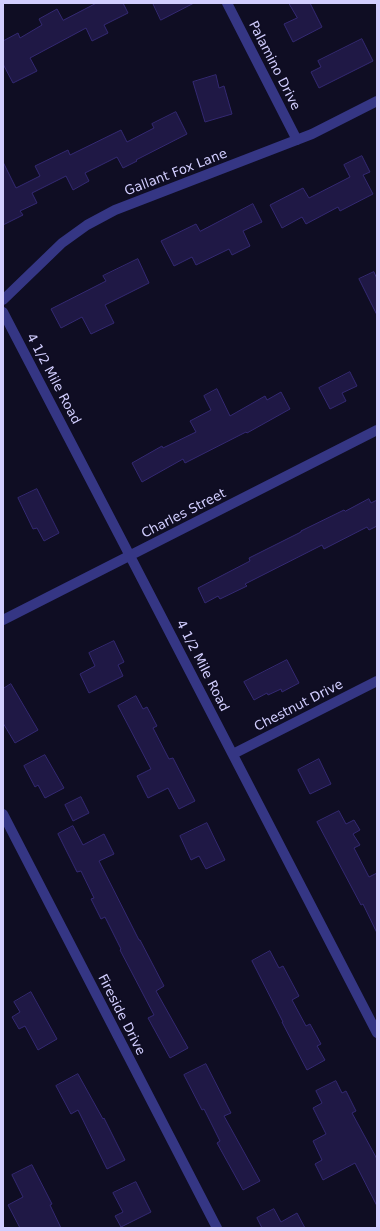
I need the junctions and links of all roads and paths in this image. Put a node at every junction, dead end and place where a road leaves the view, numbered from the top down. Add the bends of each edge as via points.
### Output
1 (227, 3) edge
2 (377, 102) edge
3 (297, 140) junction
4 (3, 300) edge
5 (3, 312) edge
6 (377, 430) edge
7 (130, 556) junction
8 (3, 620) edge
9 (377, 681) edge
10 (233, 754) junction
11 (3, 814) edge
12 (377, 1033) edge
13 (217, 1228) edge

1 - 3 street, Palamino Drive
2 - 3 street, Gallant Fox Lane
3 - 4 street, Gallant Fox Lane via 115,210 87,225 62,243
5 - 7 street, 4 1/2 Mile Road
6 - 7 street, Charles Street
7 - 8 street, Charles Street
7 - 10 street, 4 1/2 Mile Road
9 - 10 street, Chestnut Drive
10 - 12 street, 4 1/2 Mile Road
11 - 13 street, Fireside Drive

